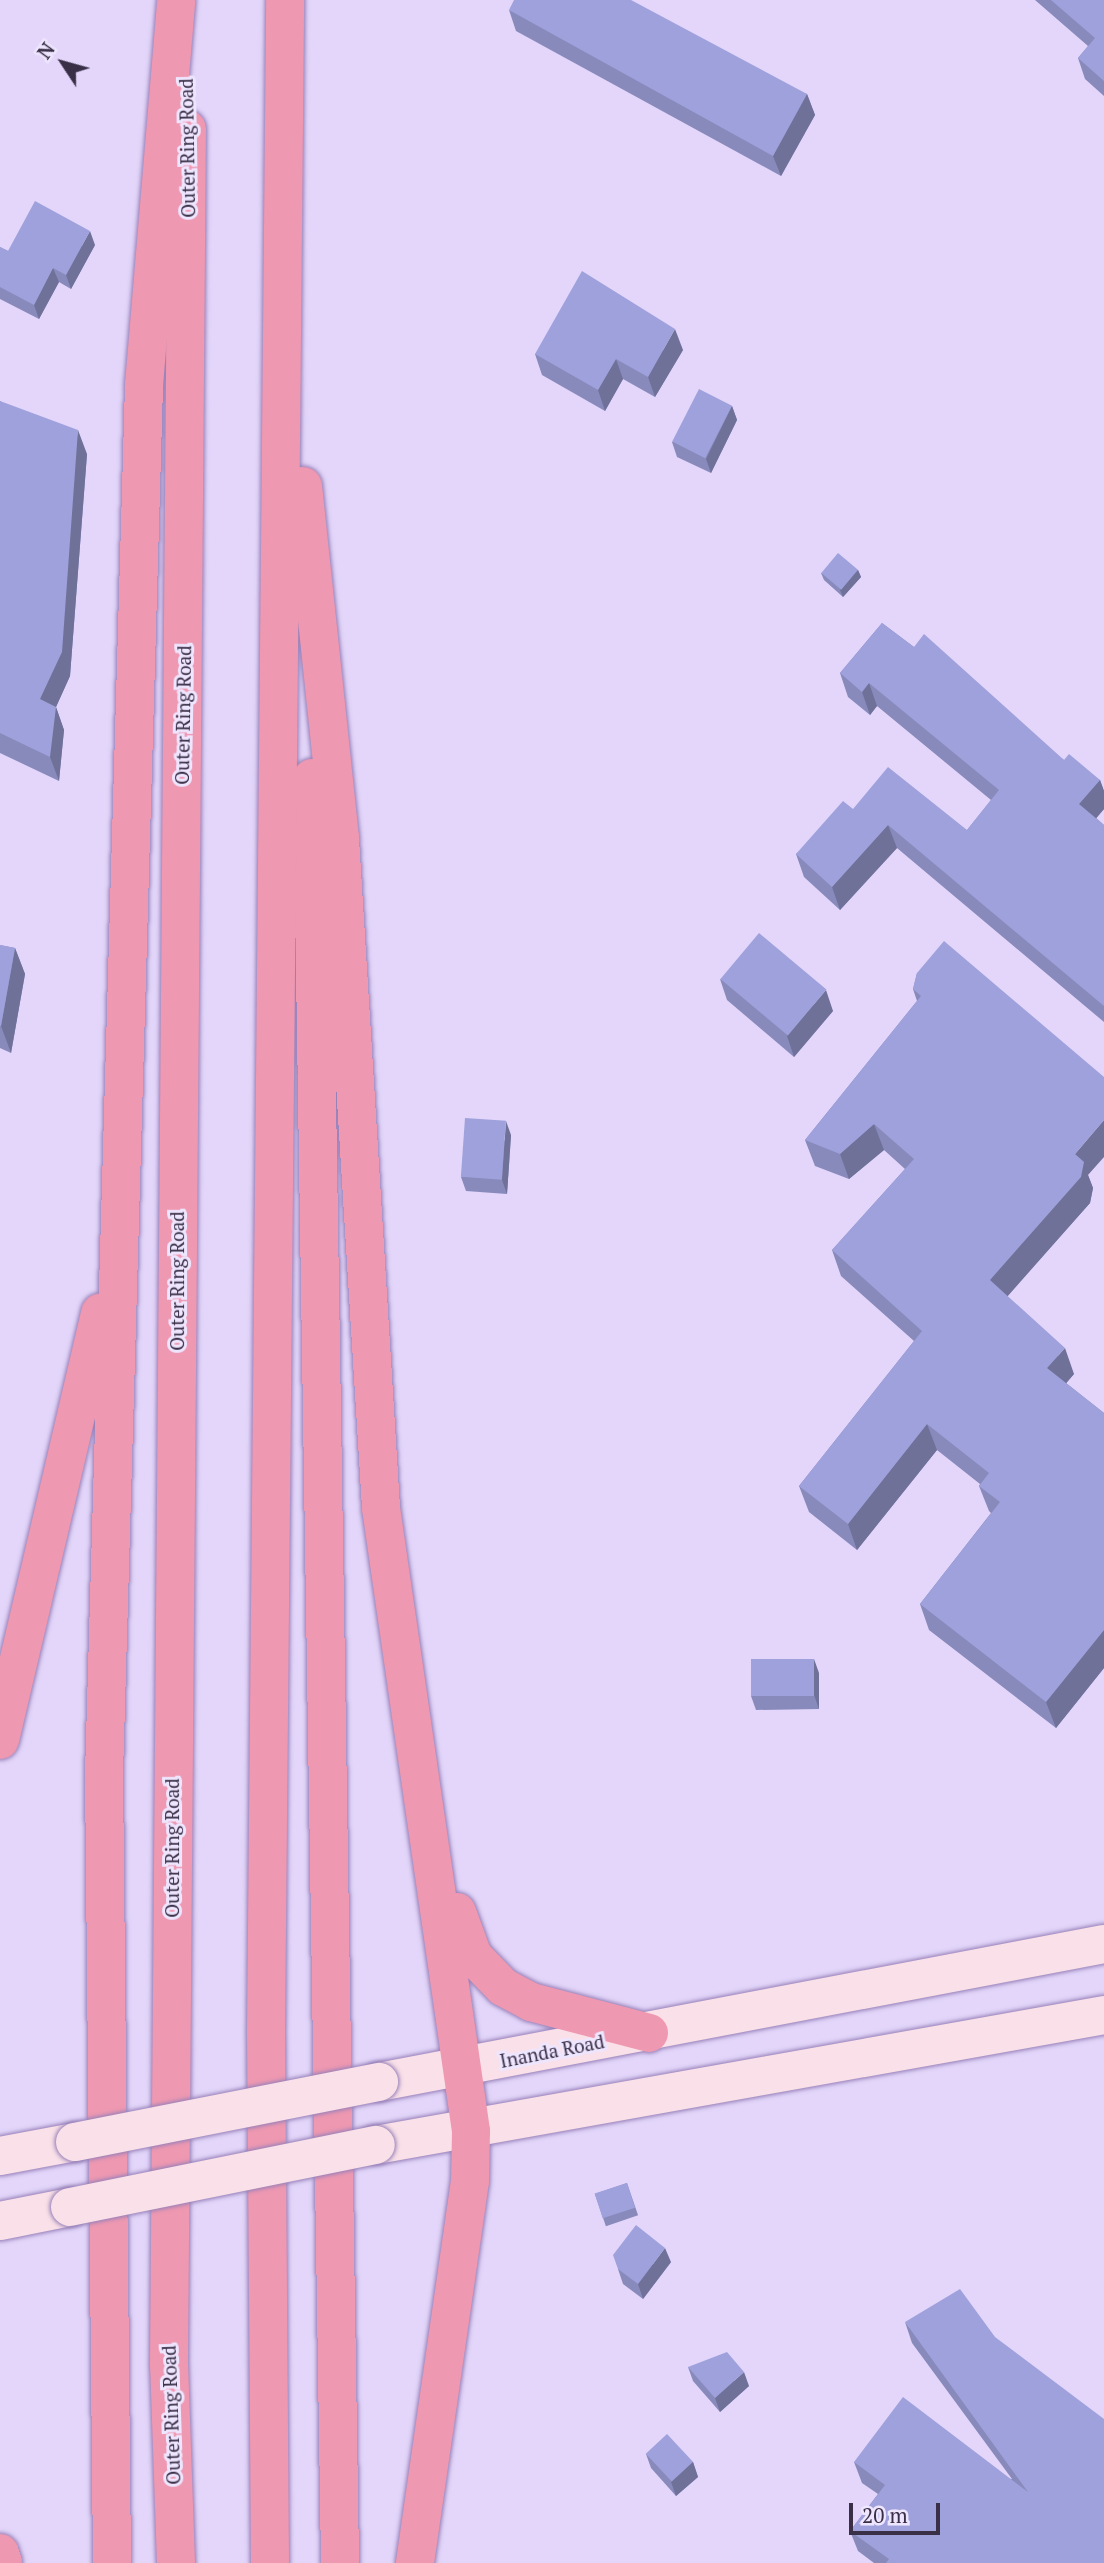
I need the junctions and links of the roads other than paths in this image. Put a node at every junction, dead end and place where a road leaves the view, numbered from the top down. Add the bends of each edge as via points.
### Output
1 (176, 0) edge
2 (184, 0) edge
3 (285, 0) edge
4 (284, 264) junction
5 (312, 611) junction
6 (119, 1207) junction
7 (0, 1740) edge
8 (429, 1830) junction
9 (1104, 1944) edge
10 (1104, 2015) edge
11 (649, 2032) junction
12 (466, 2068) junction
13 (471, 2131) junction
14 (0, 2156) edge
15 (0, 2221) edge
16 (0, 2553) edge
17 (3, 2563) edge
18 (112, 2563) edge
19 (176, 2563) edge
20 (270, 2563) edge
21 (340, 2563) edge
22 (415, 2563) edge

1 - 6 highway via 144,386
2 - 19 highway, Outer Ring Road via 190,272 169,2351
3 - 4 highway
4 - 5 highway
4 - 20 highway via 266,2087
5 - 8 highway via 340,839 381,1508
5 - 21 highway via 312,1045 328,1541
6 - 7 highway via 83,1395
6 - 18 highway via 104,1774
8 - 11 highway via 473,1956 503,1987 531,2002
8 - 12 highway
9 - 11 main road, Inanda Road
10 - 13 main road
11 - 12 main road, Inanda Road
12 - 13 highway
12 - 14 main road, Inanda Road, bridge
13 - 15 main road, bridge via 376,2145
13 - 22 highway via 470,2181
16 - 17 highway

